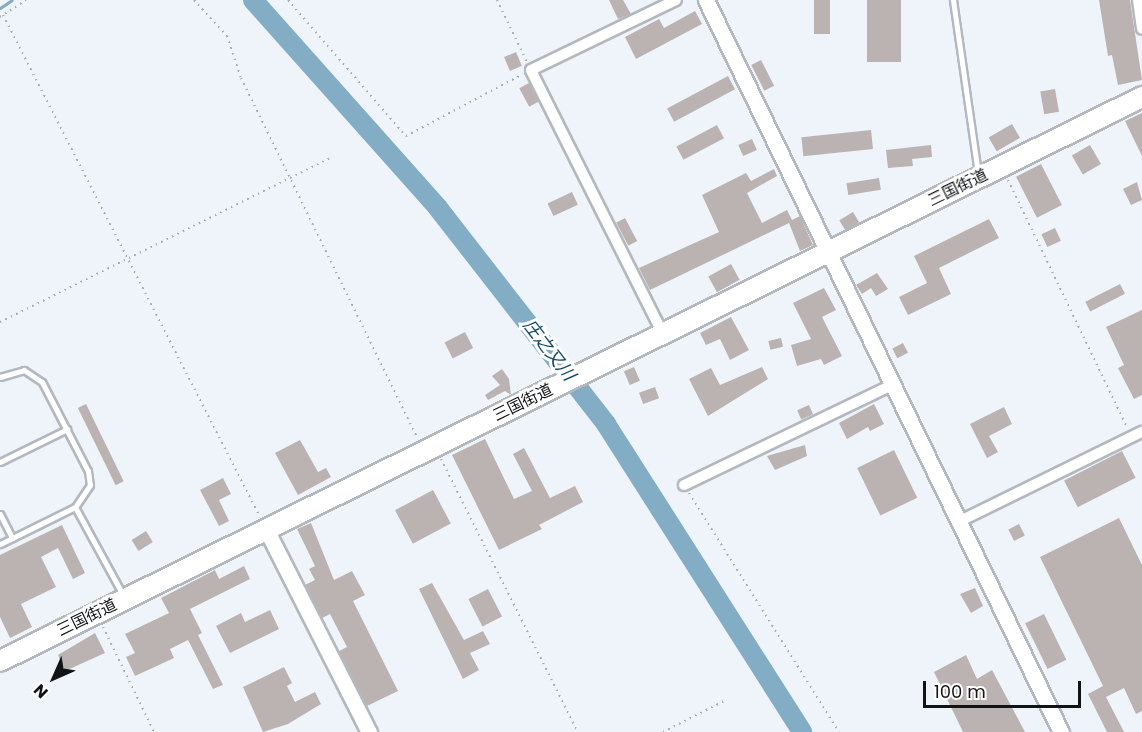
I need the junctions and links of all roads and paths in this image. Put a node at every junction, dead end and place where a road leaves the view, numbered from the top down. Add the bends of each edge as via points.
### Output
1 (26, 0) edge
2 (194, 0) edge
3 (288, 0) edge
4 (497, 0) edge
5 (676, 0) edge
6 (706, 0) edge
7 (953, 0) edge
8 (1138, 0) edge
9 (1, 16) edge
10 (1142, 29) edge
11 (531, 70) junction
12 (1142, 97) edge
13 (331, 158) dead end
14 (1002, 166) junction
15 (290, 178) junction
16 (979, 178) junction
17 (828, 252) junction
18 (126, 261) junction
19 (0, 322) edge
20 (663, 334) junction
21 (0, 376) edge
22 (892, 386) junction
23 (66, 429) junction
24 (1137, 434) edge
25 (429, 448) junction
26 (0, 462) edge
27 (684, 485) joint
28 (75, 507) junction
29 (0, 514) edge
30 (958, 522) junction
31 (266, 529) junction
32 (12, 538) junction
33 (0, 544) edge
34 (125, 598) junction
35 (96, 613) junction
36 (0, 661) edge
37 (724, 701) dead end
38 (154, 732) edge
39 (369, 732) edge
40 (578, 732) edge
41 (663, 732) edge
42 (838, 732) edge
43 (1061, 732) edge

1 - 9 path
2 - 15 path via 227,36 241,78
3 - 11 path via 406,136
4 - 11 path
5 - 11 street
6 - 17 street
7 - 16 lane
8 - 10 street
9 - 18 path
11 - 20 street
12 - 14 highway, 三国街道
13 - 15 path
14 - 16 highway, 三国街道
14 - 24 path
15 - 18 path
15 - 25 path
16 - 17 highway, 三国街道
17 - 20 highway, 三国街道
17 - 22 street
18 - 19 path
18 - 31 path
20 - 25 highway, 三国街道
21 - 23 lane via 24,370 42,382
22 - 27 street
22 - 30 street
23 - 26 lane
23 - 28 lane via 90,485
24 - 30 street
25 - 31 highway, 三国街道
25 - 40 path
27 - 42 path
28 - 32 lane
28 - 34 lane
29 - 32 lane
30 - 43 street
31 - 34 highway, 三国街道
31 - 39 street
32 - 33 lane
34 - 35 highway, 三国街道
35 - 36 highway, 三国街道
35 - 38 path
37 - 41 path

